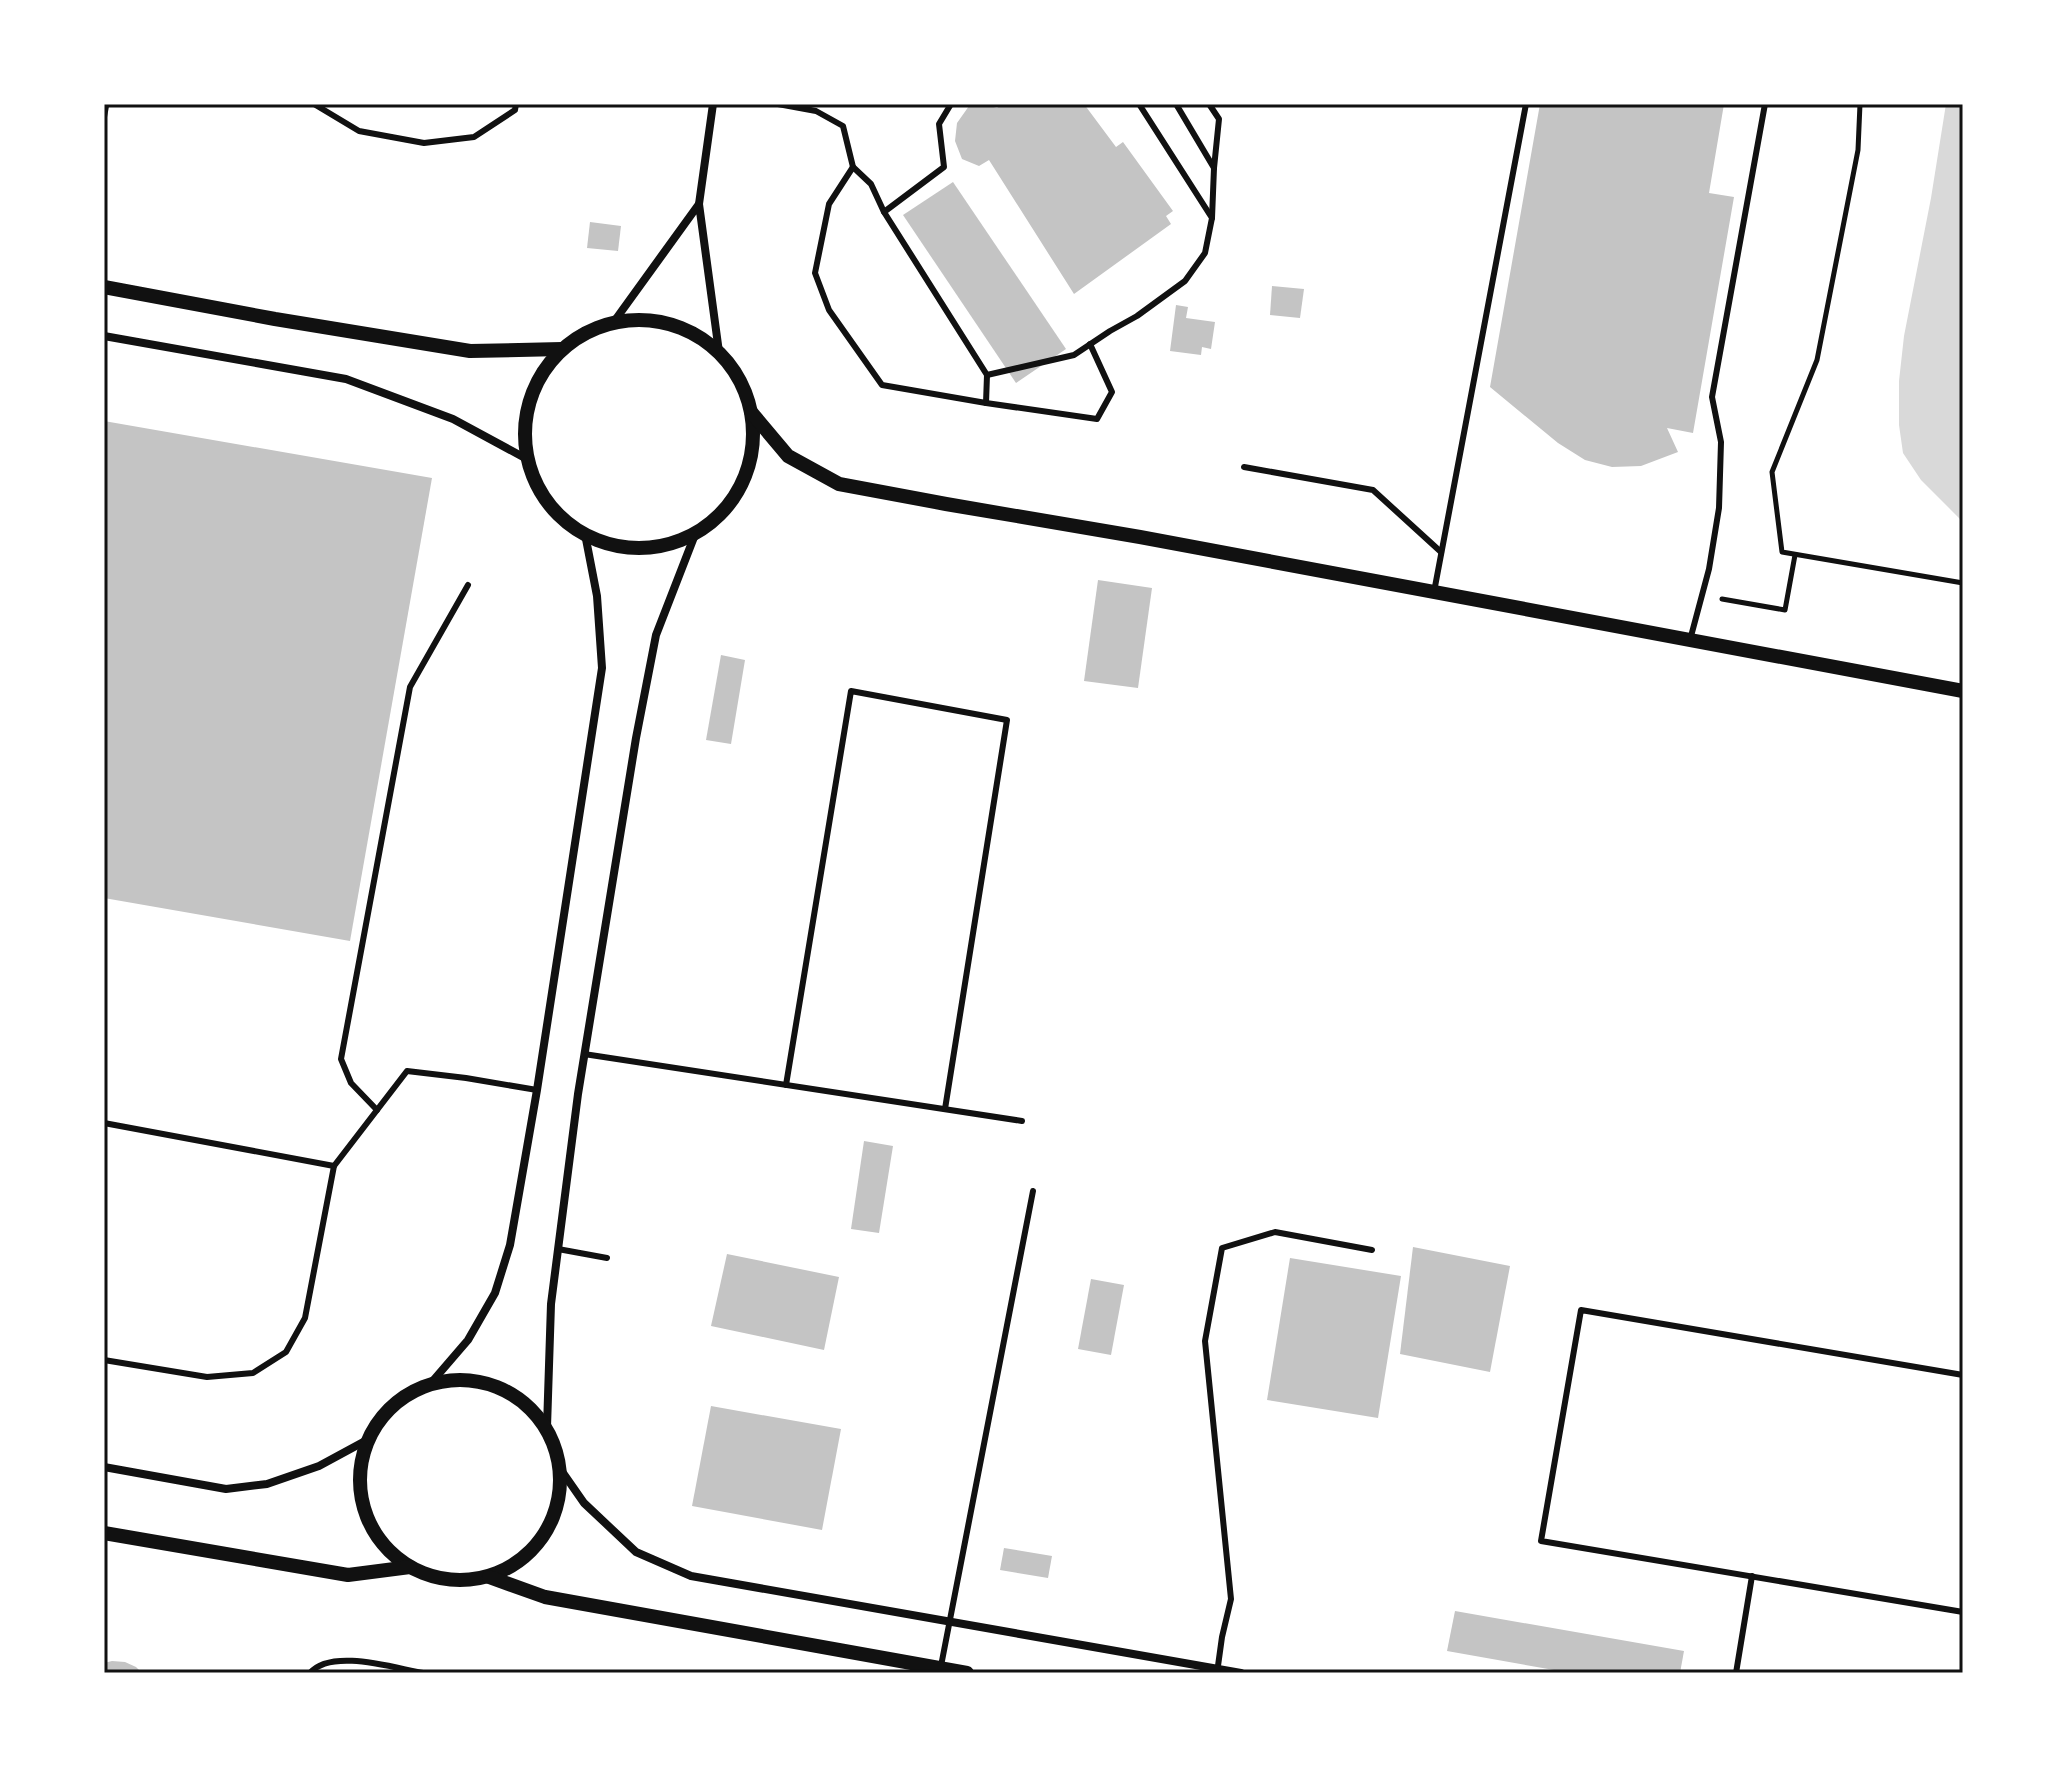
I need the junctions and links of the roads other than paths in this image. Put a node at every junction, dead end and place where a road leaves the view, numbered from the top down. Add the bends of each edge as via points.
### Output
1 (314, 104) edge
2 (516, 104) edge
3 (713, 104) edge
4 (778, 104) edge
5 (951, 104) edge
6 (1139, 104) edge
7 (1176, 104) edge
8 (1209, 104) edge
9 (1526, 104) edge
10 (1765, 104) edge
11 (106, 106) edge
12 (104, 117) edge
13 (853, 167) junction
14 (1214, 168) junction
15 (699, 204) junction
16 (884, 212) junction
17 (1212, 218) junction
18 (104, 287) edge
19 (613, 323) junction
20 (104, 336) edge
21 (1090, 344) junction
22 (562, 349) junction
23 (719, 352) junction
24 (987, 375) junction
25 (986, 403) junction
26 (751, 412) junction
27 (525, 458) junction
28 (1244, 467) dead end
29 (696, 532) junction
30 (585, 534) junction
31 (1441, 552) junction
32 (468, 585) dead end
33 (1434, 592) junction
34 (1690, 640) junction
35 (1963, 691) edge
36 (584, 1054) junction
37 (786, 1085) junction
38 (537, 1090) junction
39 (945, 1109) junction
40 (377, 1110) junction
41 (1022, 1121) dead end
42 (104, 1123) edge
43 (334, 1166) junction
44 (1033, 1191) dead end
45 (558, 1249) junction
46 (1372, 1250) dead end
47 (607, 1258) dead end
48 (104, 1360) edge
49 (1963, 1375) edge
50 (431, 1383) junction
51 (547, 1427) junction
52 (367, 1440) junction
53 (104, 1467) edge
54 (561, 1470) junction
55 (104, 1533) edge
56 (410, 1567) junction
57 (1752, 1576) junction
58 (489, 1577) junction
59 (1963, 1612) edge
60 (949, 1621) junction
61 (941, 1668) junction
62 (1217, 1671) edge
63 (310, 1673) edge
64 (423, 1673) edge
65 (967, 1673) edge
66 (1241, 1673) edge
67 (1736, 1673) edge

1 - 2 lane via 359,131 424,143 474,137 515,110
3 - 15 street
4 - 13 lane via 816,111 843,126
5 - 16 lane via 939,124 944,167
6 - 17 lane
7 - 14 lane
8 - 14 lane via 1219,119
9 - 31 lane
10 - 34 lane via 1712,397 1721,442 1719,508
11 - 12 lane
13 - 16 lane via 871,184
13 - 25 lane via 829,204 815,273 829,310 882,385
14 - 17 lane
15 - 19 street
15 - 23 street
16 - 24 lane
17 - 21 lane via 1205,253 1185,281
18 - 22 street via 470,351
19 - 22 street
19 - 23 street via 675,325
20 - 27 street via 346,379 453,419
21 - 24 lane via 1074,355
21 - 25 lane via 1112,392 1097,419
22 - 27 street via 540,377 527,413
23 - 26 street via 735,373
24 - 25 lane
26 - 29 street via 745,476 717,517
26 - 33 street via 788,456 839,484
27 - 30 street via 553,508
28 - 31 lane via 1373,490
29 - 30 street via 658,546 631,547
29 - 36 street via 656,635
30 - 38 street via 597,596 602,668
31 - 33 lane
32 - 40 lane via 410,687 341,1059 351,1083
33 - 34 street
34 - 35 street
36 - 37 lane
36 - 45 street
37 - 39 lane
37 - 39 lane via 851,691 1007,720
38 - 40 lane via 407,1071
38 - 50 street via 510,1245 495,1293 468,1340
39 - 41 lane
40 - 43 lane
42 - 43 lane
43 - 48 lane via 305,1318 286,1352 253,1373 207,1377
44 - 60 lane
45 - 47 lane
45 - 51 street
46 - 62 lane via 1275,1232 1222,1248 1205,1341 1231,1599
49 - 57 lane via 1581,1310 1541,1541
50 - 51 street via 479,1381 508,1391
50 - 52 street via 386,1411
51 - 54 street
52 - 53 street via 319,1466 267,1484 226,1489
52 - 56 street via 360,1468 365,1511 387,1549
54 - 58 street via 559,1498 548,1527 529,1552
54 - 60 street via 584,1503 636,1552 691,1576
55 - 56 street via 348,1575
56 - 58 street via 440,1578
57 - 59 lane
57 - 67 lane
58 - 61 street via 545,1597
60 - 61 lane
60 - 62 street
61 - 65 street
62 - 66 street
63 - 64 lane via 316,1666 350,1660

